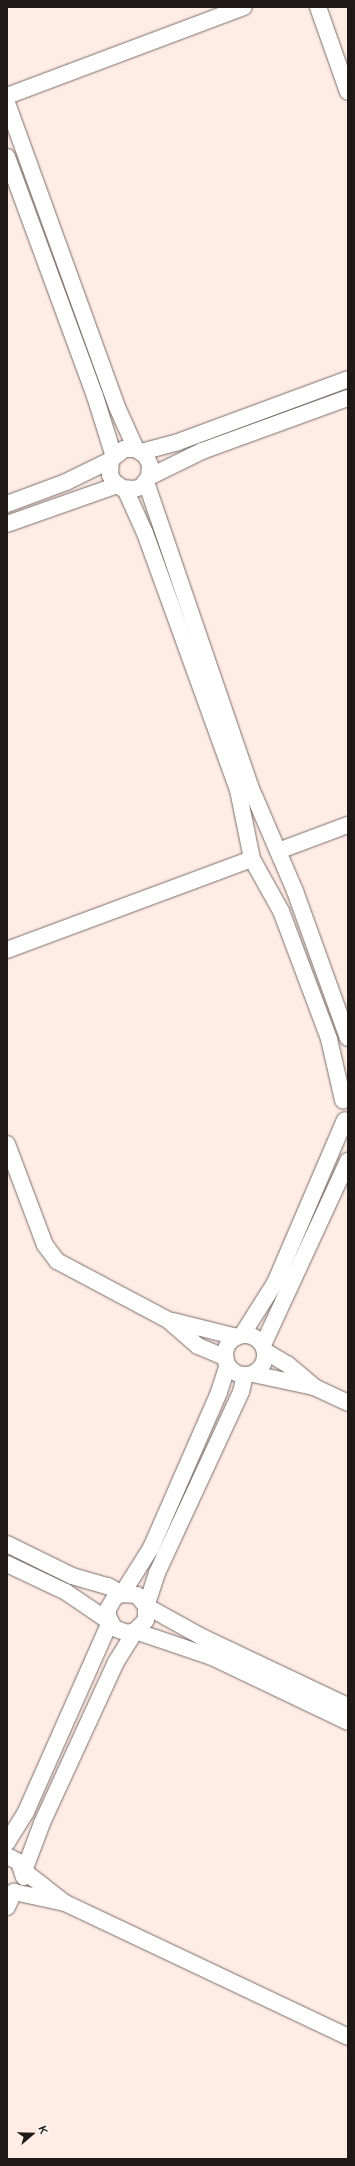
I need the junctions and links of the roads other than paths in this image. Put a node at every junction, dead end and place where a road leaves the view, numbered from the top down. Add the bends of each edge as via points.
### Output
1 (244, 7) edge
2 (318, 7) edge
3 (348, 92) edge
4 (7, 96) edge
5 (7, 103) edge
6 (7, 157) edge
7 (85, 318) junction
8 (69, 324) junction
9 (348, 379) edge
10 (297, 398) junction
11 (348, 398) edge
12 (304, 414) junction
13 (138, 450) junction
14 (112, 458) junction
15 (147, 479) junction
16 (122, 487) junction
17 (7, 504) edge
18 (7, 524) edge
19 (216, 708) junction
20 (348, 825) edge
21 (278, 851) junction
22 (252, 859) junction
23 (7, 950) edge
24 (348, 1038) edge
25 (345, 1096) edge
26 (346, 1122) edge
27 (7, 1144) edge
28 (348, 1161) edge
29 (168, 1320) junction
30 (240, 1336) junction
31 (264, 1348) junction
32 (227, 1361) junction
33 (249, 1374) junction
34 (314, 1387) junction
35 (348, 1403) edge
36 (7, 1544) edge
37 (7, 1564) edge
38 (122, 1594) junction
39 (146, 1606) junction
40 (110, 1622) junction
41 (135, 1631) junction
42 (228, 1657) junction
43 (348, 1706) edge
44 (348, 1722) edge
45 (7, 1843) edge
46 (7, 1856) edge
47 (24, 1871) junction
48 (11, 1893) edge
49 (65, 1903) junction
50 (7, 1907) edge
51 (348, 2037) edge

1 - 4 street
2 - 3 street
5 - 7 street
6 - 8 street
7 - 8 street
7 - 13 street via 117,407
8 - 14 street
9 - 10 street
10 - 12 street
10 - 13 street via 178,442
11 - 12 street
12 - 15 street via 202,451
13 - 14 street via 124,449
13 - 15 street via 150,465
14 - 16 street via 110,475
14 - 17 street via 66,482
15 - 16 street via 134,489
15 - 19 street
16 - 18 street
16 - 19 street via 145,533
19 - 21 street
19 - 22 street via 238,790
20 - 21 street
21 - 24 street
22 - 23 street
22 - 25 street via 284,918 329,1039
25 - 26 street via 342,1113
26 - 30 street via 275,1283
27 - 29 street via 45,1245 57,1261
28 - 31 street
29 - 30 street
29 - 32 street via 198,1346
30 - 31 street via 254,1337
30 - 32 street via 228,1345
31 - 33 street via 262,1367
31 - 34 street
32 - 33 street via 235,1372
32 - 38 street via 219,1392 150,1548
33 - 34 street
33 - 39 street via 157,1573
34 - 35 street
36 - 38 street via 72,1576 108,1586
37 - 40 street via 66,1592
38 - 39 street via 137,1595
38 - 40 street via 110,1603
39 - 41 street via 146,1620
39 - 42 street
40 - 41 street via 120,1631
40 - 45 street via 26,1812
41 - 42 street
41 - 47 street via 116,1662 42,1823
42 - 43 street
42 - 44 street
46 - 47 street via 19,1862
47 - 48 street via 24,1881
47 - 49 street
48 - 49 street
48 - 50 street
49 - 51 street

